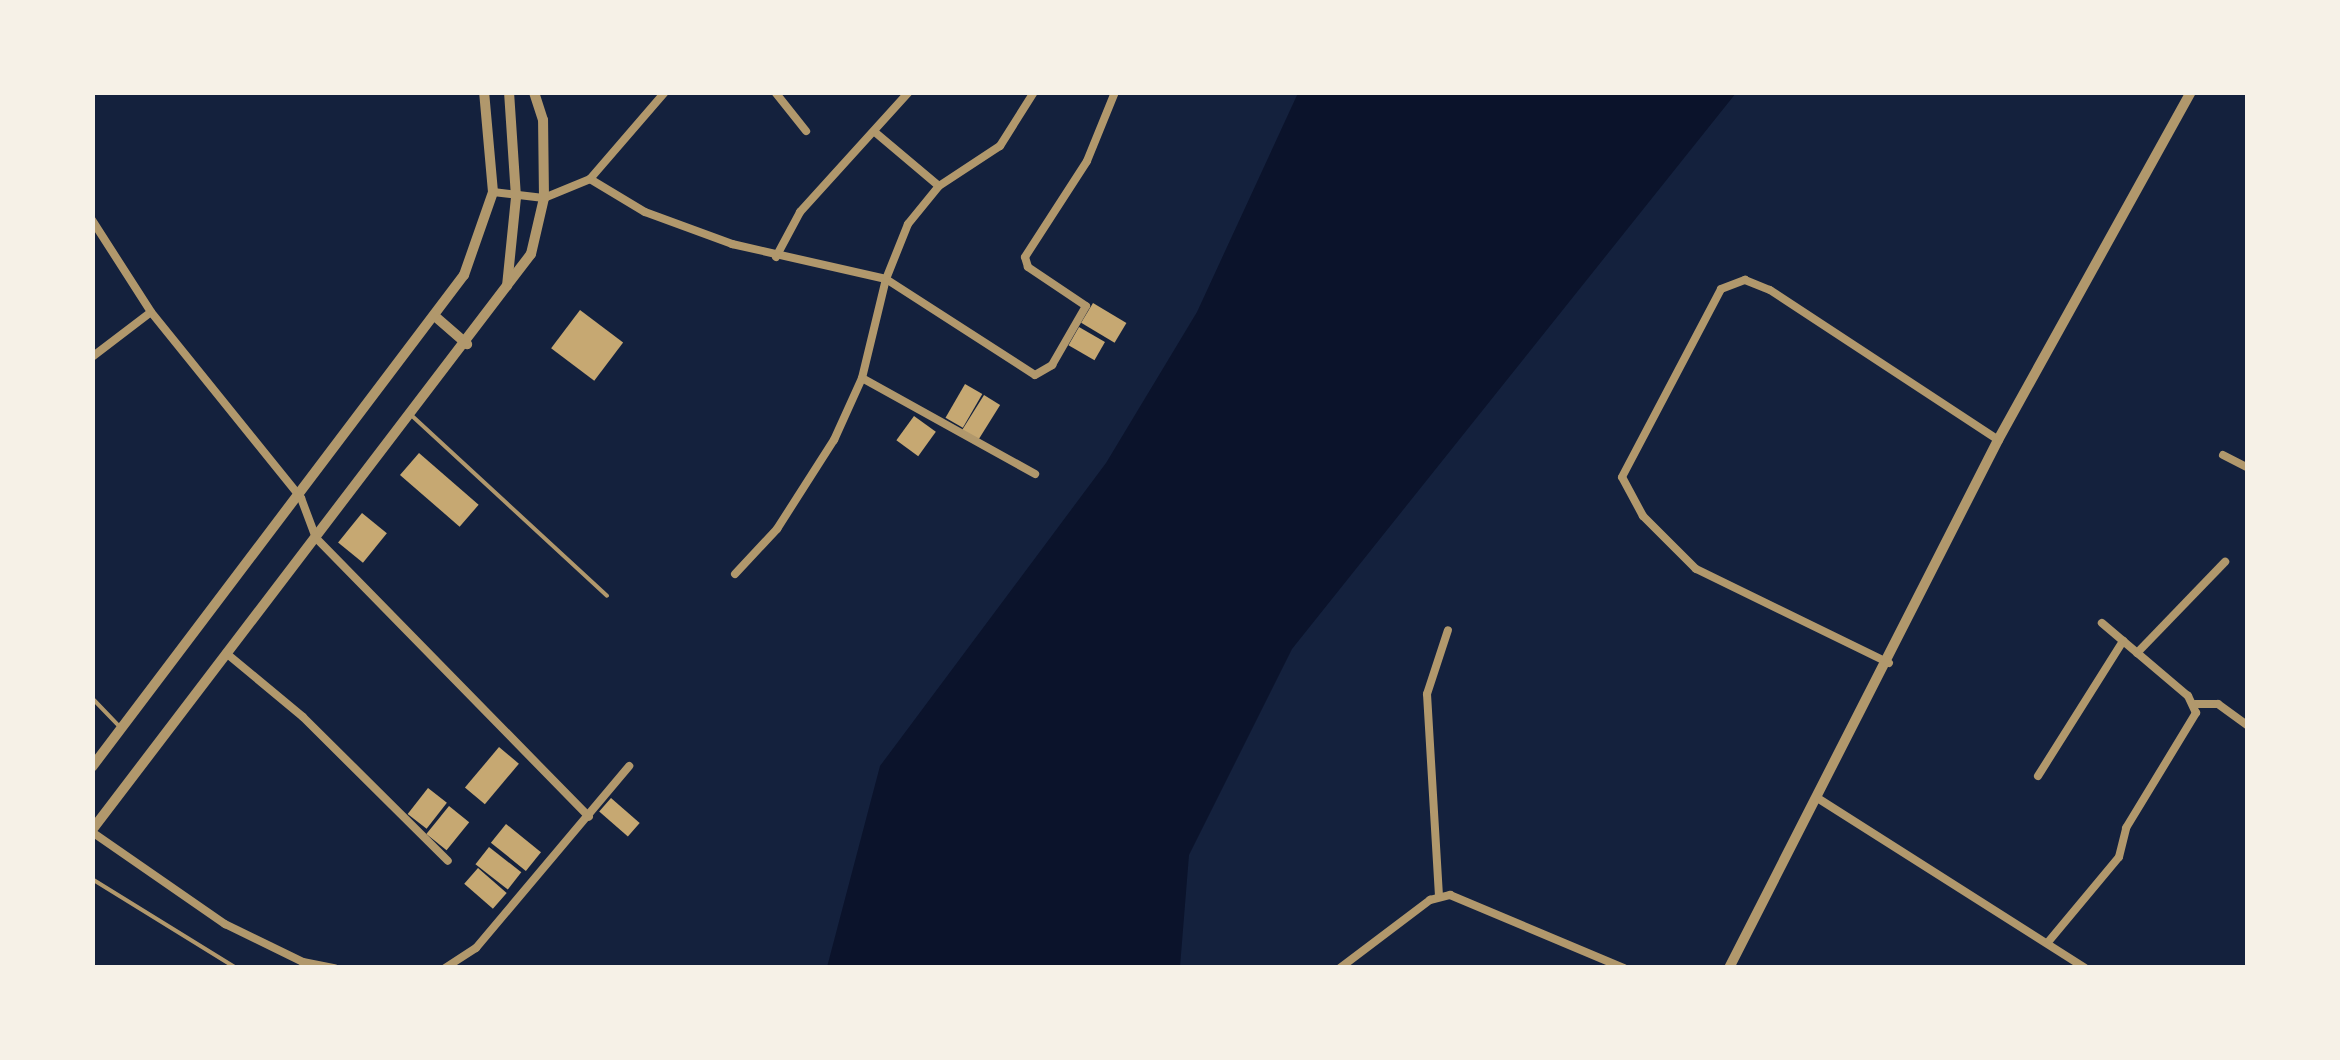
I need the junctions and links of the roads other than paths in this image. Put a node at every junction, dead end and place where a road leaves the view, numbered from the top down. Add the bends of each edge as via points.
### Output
1 (484, 92) edge
2 (508, 92) edge
3 (534, 92) edge
4 (665, 92) edge
5 (775, 92) edge
6 (909, 92) edge
7 (1034, 92) edge
8 (1115, 92) edge
9 (2191, 92) edge
10 (806, 131) dead end
11 (876, 133) junction
12 (590, 179) junction
13 (940, 186) junction
14 (493, 192) junction
15 (516, 196) junction
16 (544, 198) junction
17 (92, 220) edge
18 (776, 257) junction
19 (886, 279) junction
20 (506, 292) junction
21 (151, 312) junction
22 (437, 318) junction
23 (467, 344) junction
24 (92, 356) edge
25 (862, 378) junction
26 (410, 414) junction
27 (1998, 440) junction
28 (2223, 455) dead end
29 (2248, 468) edge
30 (1035, 474) dead end
31 (301, 498) junction
32 (316, 538) junction
33 (2225, 562) dead end
34 (735, 574) dead end
35 (607, 596) dead end
36 (2102, 623) dead end
37 (1448, 630) dead end
38 (2123, 641) junction
39 (226, 652) junction
40 (2137, 652) junction
41 (1889, 663) junction
42 (92, 698) edge
43 (2194, 704) junction
44 (2248, 726) edge
45 (122, 729) junction
46 (629, 766) dead end
47 (92, 767) edge
48 (2038, 776) dead end
49 (1819, 799) junction
50 (589, 817) junction
51 (92, 831) edge
52 (448, 861) dead end
53 (92, 879) edge
54 (1439, 896) junction
55 (2048, 942) junction
56 (236, 968) edge
57 (334, 968) edge
58 (445, 968) edge
59 (1340, 968) edge
60 (1624, 968) edge
61 (1730, 968) edge
62 (2085, 968) edge

1 - 14 street
2 - 15 street
3 - 16 street via 542,120
4 - 12 street
5 - 10 street
6 - 11 street
7 - 13 street via 1000,146
8 - 19 street via 1087,161 1025,257 1028,267 1086,306 1052,365 1035,375
9 - 27 street
11 - 13 street
11 - 18 street via 800,212
12 - 16 street
12 - 18 street via 645,212
13 - 19 street via 908,224
14 - 15 street
14 - 22 street via 464,275
15 - 16 street
15 - 20 street
16 - 20 street via 531,254
17 - 21 street
18 - 19 street
19 - 25 street
20 - 23 street
21 - 24 street
21 - 31 street
22 - 23 street
22 - 31 street
23 - 26 street
25 - 30 street
25 - 34 street via 834,440 777,529
26 - 32 street
26 - 35 lane
27 - 41 street
27 - 41 street via 1745,280 1721,290 1622,477 1643,516 1696,569
28 - 29 street
31 - 32 street
31 - 45 street
32 - 39 street
32 - 50 street
33 - 40 street
36 - 38 street
37 - 54 street via 1427,694
38 - 40 street
38 - 48 street
39 - 51 street
39 - 52 street
40 - 43 street
41 - 49 street
42 - 45 lane
43 - 44 street via 2218,704
43 - 55 street via 2190,729 2126,828 2120,858
45 - 47 street
46 - 50 street
49 - 55 street
49 - 61 street
50 - 58 street via 476,948
51 - 57 street via 225,924 303,962
53 - 56 lane
54 - 59 street
54 - 60 street via 1472,901
55 - 62 street

